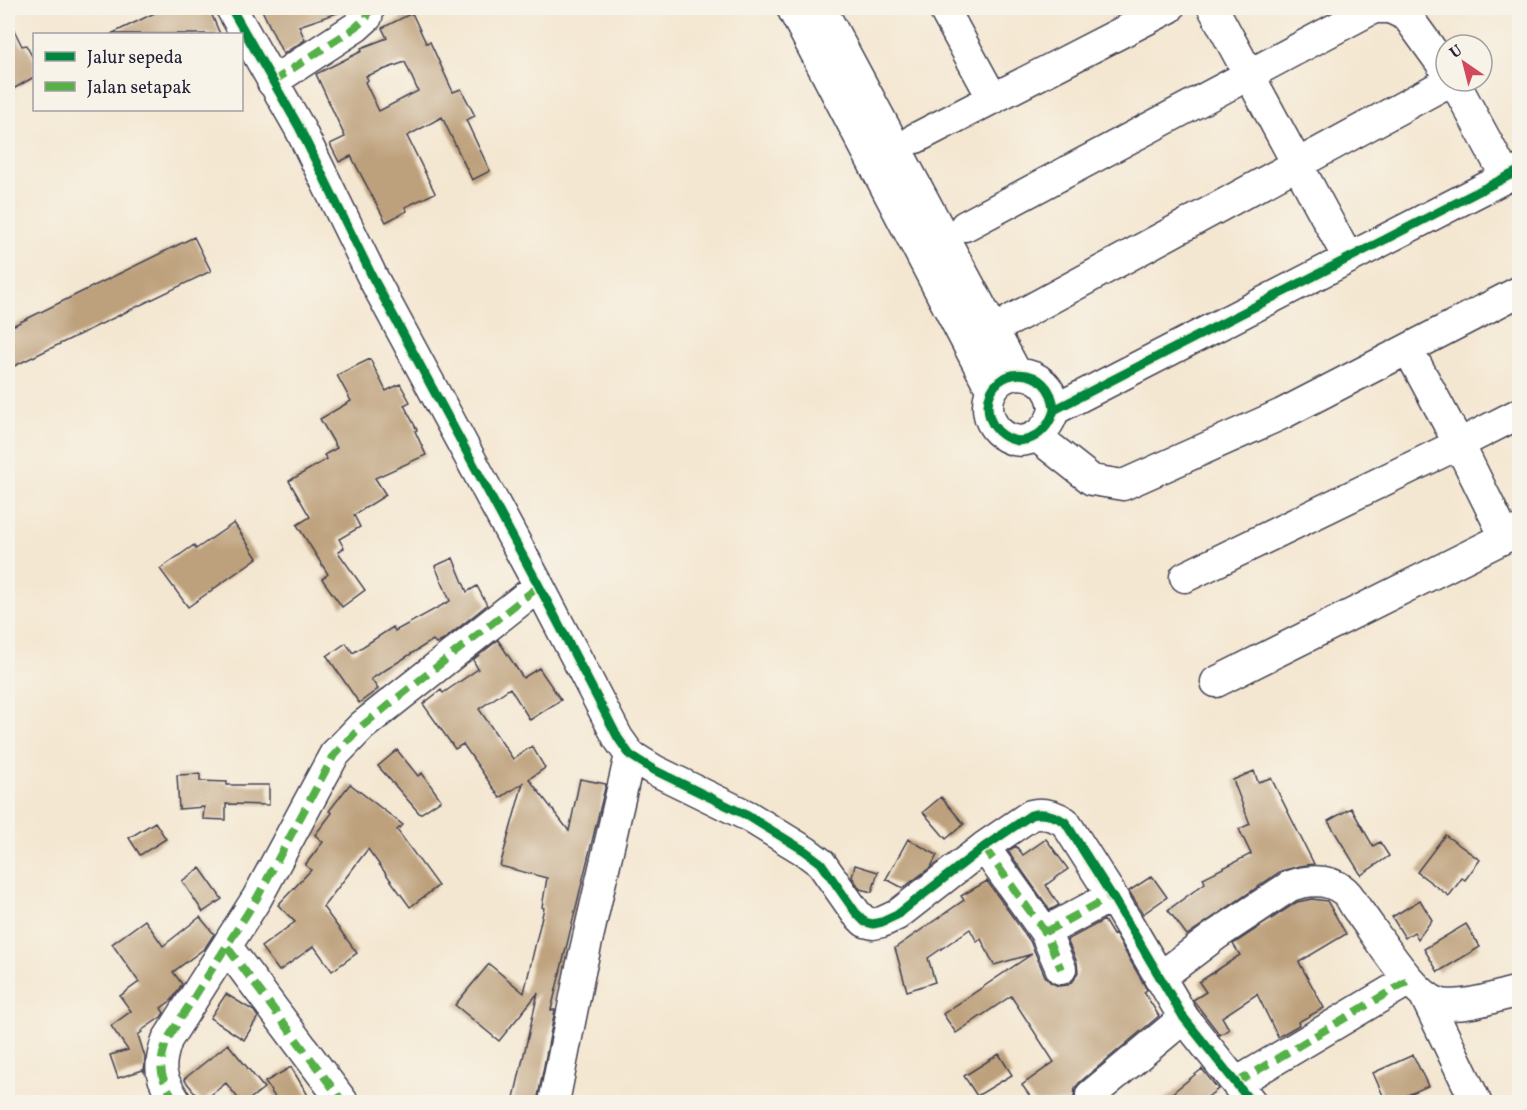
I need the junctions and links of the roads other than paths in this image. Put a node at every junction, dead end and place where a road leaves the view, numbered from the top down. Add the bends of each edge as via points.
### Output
1 (231, 8) edge
2 (369, 8) edge
3 (792, 8) edge
4 (821, 8) edge
5 (951, 8) edge
6 (1169, 8) edge
7 (1213, 8) edge
8 (1434, 53) edge
9 (1249, 75) junction
10 (272, 82) junction
11 (1434, 91) edge
12 (1460, 93) edge
13 (993, 99) junction
14 (916, 138) dead end
15 (1297, 165) junction
16 (1513, 173) edge
17 (964, 226) dead end
18 (1348, 258) junction
19 (1520, 291) edge
20 (1011, 320) dead end
21 (1408, 349) junction
22 (1017, 374) junction
23 (992, 391) junction
24 (1054, 410) junction
25 (1520, 413) edge
26 (1036, 436) junction
27 (1459, 444) junction
28 (1512, 533) edge
29 (1185, 577) dead end
30 (539, 586) junction
31 (1216, 682) dead end
32 (630, 755) junction
33 (984, 847) junction
34 (1112, 897) junction
35 (1044, 932) junction
36 (227, 947) junction
37 (1061, 969) dead end
38 (1159, 978) junction
39 (1417, 988) junction
40 (1520, 991) edge
41 (1184, 1018) junction
42 (1243, 1093) edge
43 (1091, 1095) dead end
44 (176, 1102) edge
45 (343, 1102) edge
46 (554, 1102) edge
47 (1476, 1102) edge

1 - 10 street
2 - 10 street via 356,27
3 - 23 street
4 - 22 street
5 - 13 street via 945,11
6 - 13 street
7 - 9 street
8 - 9 street via 1407,16 1389,8 1374,8
9 - 15 street
9 - 17 street
10 - 30 street
11 - 15 street
12 - 16 street
13 - 14 street
15 - 18 street
15 - 20 street
16 - 18 street
18 - 24 street
19 - 21 street
21 - 26 street via 1282,414 1123,485 1092,480
21 - 27 street
22 - 23 street via 998,383
22 - 24 street via 1027,374 1044,383
23 - 26 street via 988,412 997,430 1016,440
24 - 26 street via 1045,430
25 - 27 street
27 - 28 street
27 - 29 street
28 - 31 street
30 - 32 street
30 - 36 street via 345,742 334,755
32 - 33 street via 788,839 821,863 865,922 873,924 897,915
32 - 46 street
33 - 34 street via 1031,815 1058,818 1065,822
33 - 35 street
34 - 35 street
34 - 38 street
35 - 37 street
36 - 44 street via 167,1040 161,1056 160,1071
36 - 45 street
38 - 39 street via 1290,885 1318,881 1344,891
38 - 41 street
39 - 40 street via 1440,1003 1455,1005
39 - 42 street
39 - 47 street
41 - 42 street
41 - 43 street

